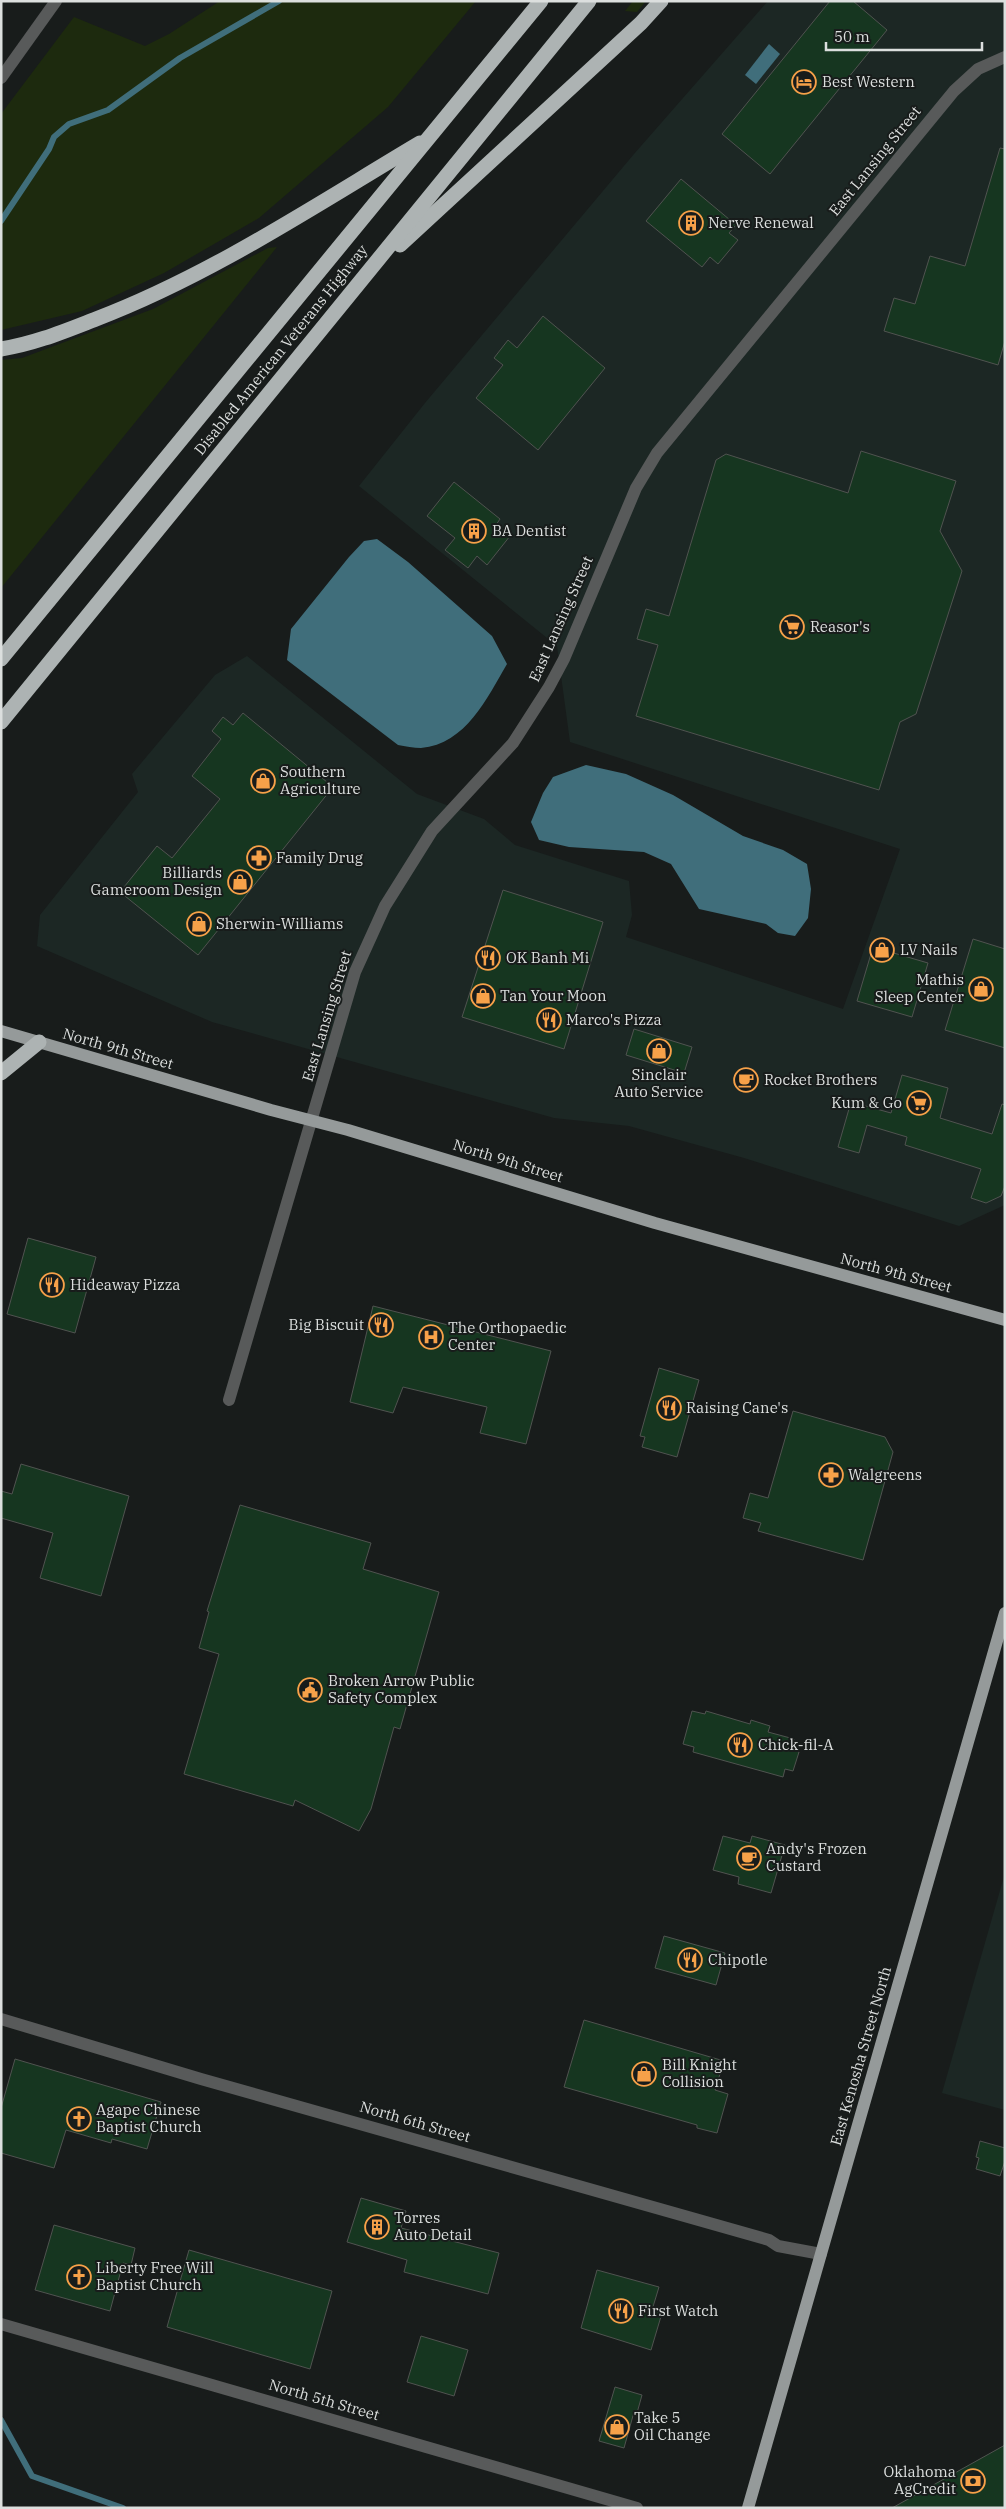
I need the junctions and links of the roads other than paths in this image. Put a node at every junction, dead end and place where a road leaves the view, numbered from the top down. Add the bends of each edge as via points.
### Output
1 (56, 1) edge
2 (541, 1) edge
3 (589, 1) edge
4 (661, 1) edge
5 (1000, 59) edge
6 (1, 78) edge
7 (429, 137) junction
8 (360, 281) junction
9 (1, 349) edge
10 (1, 659) edge
11 (1, 722) edge
12 (1, 1031) edge
13 (39, 1042) junction
14 (1, 1073) edge
15 (312, 1121) junction
16 (1005, 1320) edge
17 (229, 1400) dead end
18 (1005, 1613) edge
19 (1, 2019) edge
20 (821, 2254) junction
21 (1, 2324) edge
22 (637, 2508) edge
23 (748, 2508) edge

1 - 6 street
2 - 7 highway, Disabled American Veterans Highway
3 - 8 highway, Disabled American Veterans Highway
4 - 8 highway
5 - 15 street, East Lansing Street via 978,69 954,91 657,453 636,488 568,650 549,687 512,743 432,831 385,906 355,972
7 - 9 highway via 229,258 179,283 50,336
7 - 10 highway, Disabled American Veterans Highway
8 - 11 highway, Disabled American Veterans Highway
12 - 13 main road, North 9th Street
13 - 14 highway
13 - 15 main road, North 9th Street
15 - 16 main road, North 9th Street via 655,1223
15 - 17 street, East Lansing Street
18 - 20 main road, East Kenosha Street North
19 - 20 street, North 6th Street via 769,2240 778,2246
20 - 23 main road, East Kenosha Street North
21 - 22 street, North 5th Street

